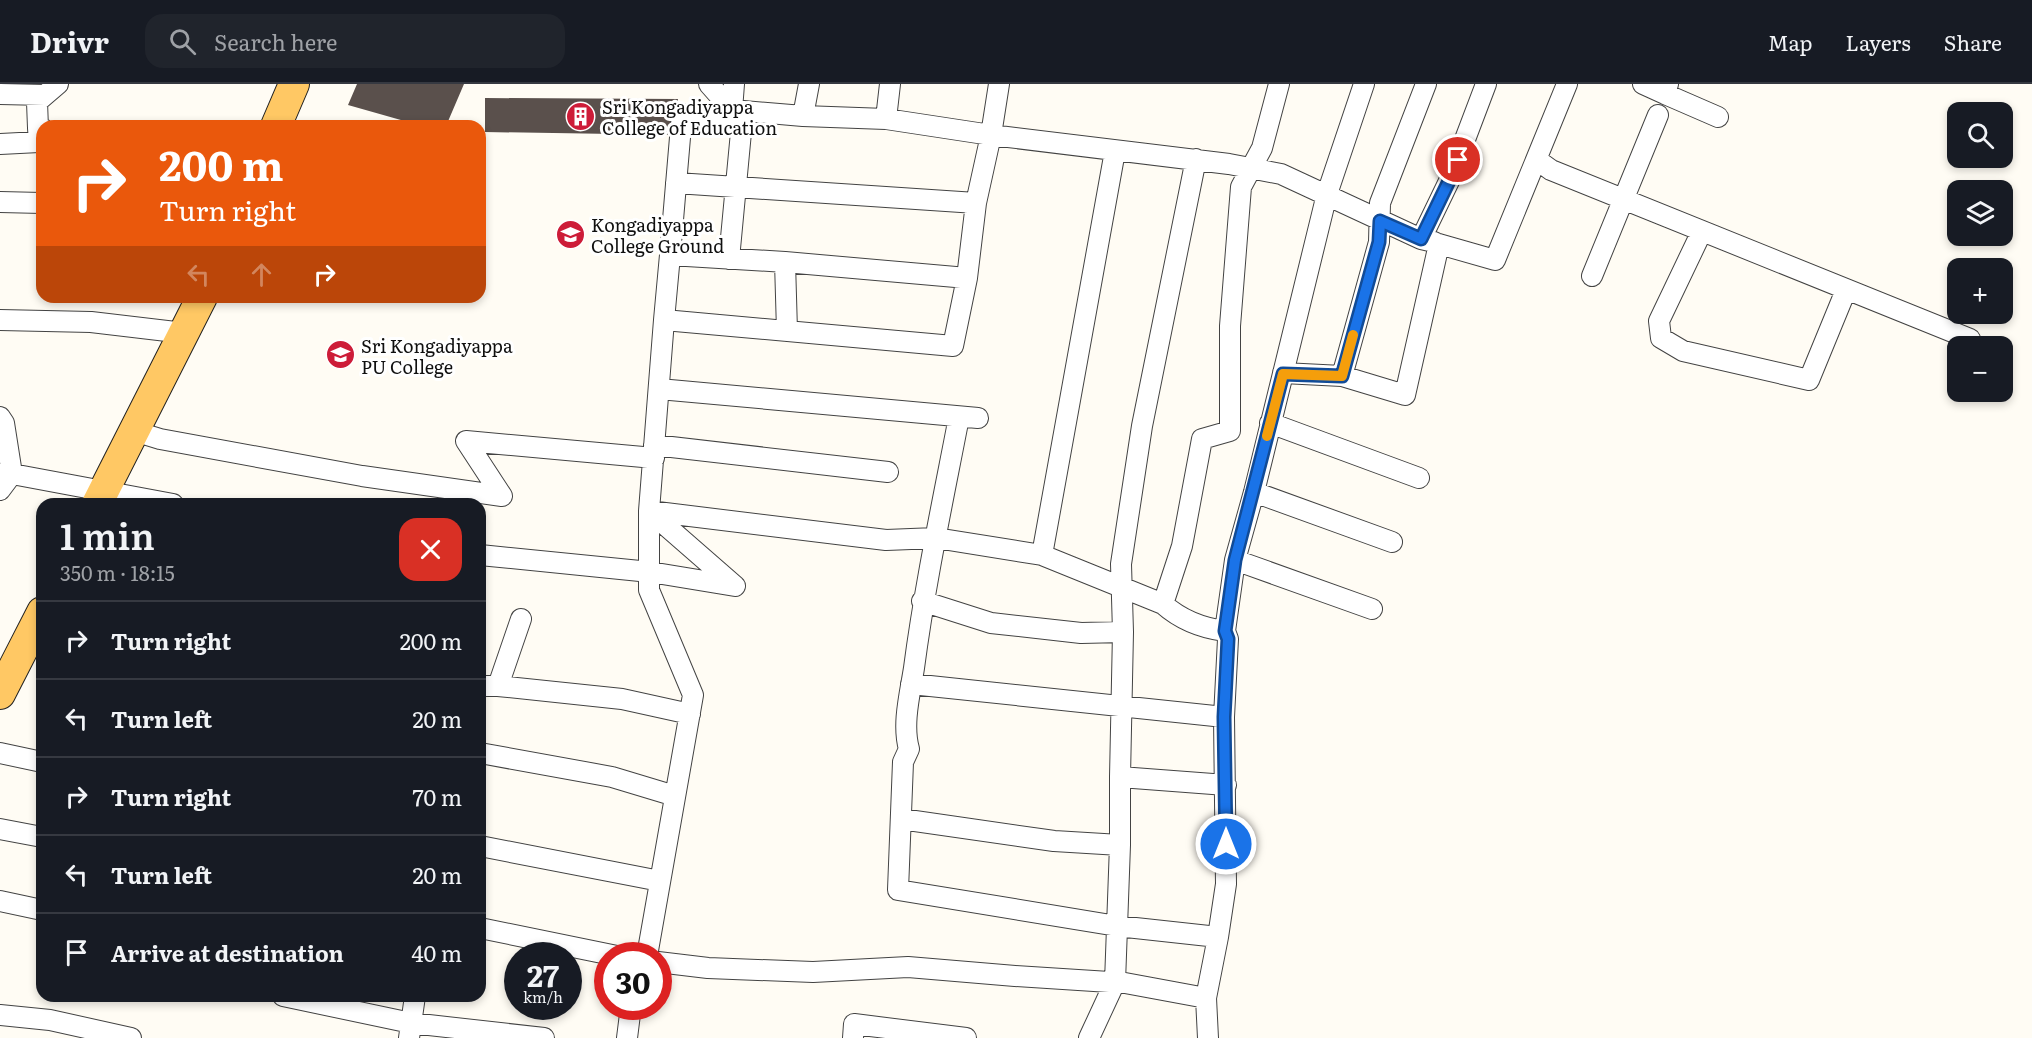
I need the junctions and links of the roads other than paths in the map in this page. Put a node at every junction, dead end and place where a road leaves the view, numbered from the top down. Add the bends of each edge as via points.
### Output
1 (294, 84) edge
2 (709, 84) edge
3 (734, 84) edge
4 (809, 84) edge
5 (890, 84) edge
6 (999, 84) edge
7 (1279, 84) edge
8 (1364, 84) edge
9 (1426, 84) edge
10 (1486, 84) edge
11 (1567, 84) edge
12 (1643, 84) edge
13 (1666, 89) edge
14 (52, 90) edge
15 (0, 94) edge
16 (737, 110) junction
17 (1658, 115) dead end
18 (803, 116) junction
19 (1718, 117) dead end
20 (886, 119) junction
21 (39, 120) edge
22 (279, 120) edge
23 (991, 135) junction
24 (36, 142) edge
25 (0, 144) edge
26 (1115, 151) junction
27 (1196, 159) junction
28 (1537, 160) junction
29 (1251, 168) junction
30 (676, 183) junction
31 (736, 188) junction
32 (1327, 194) junction
33 (1623, 199) junction
34 (0, 202) edge
35 (36, 203) edge
36 (976, 203) junction
37 (1380, 221) junction
38 (1702, 231) junction
39 (1430, 241) junction
40 (669, 255) junction
41 (729, 259) junction
42 (785, 262) junction
43 (1592, 276) dead end
44 (967, 278) junction
45 (1845, 290) junction
46 (199, 303) edge
47 (0, 320) edge
48 (664, 320) junction
49 (787, 331) junction
50 (184, 333) junction
51 (1962, 336) edge
52 (1283, 374) junction
53 (1342, 376) junction
54 (659, 389) junction
55 (0, 417) edge
56 (1270, 423) junction
57 (134, 431) junction
58 (654, 451) junction
59 (888, 472) dead end
60 (6, 474) edge
61 (1419, 478) dead end
62 (0, 490) edge
63 (1254, 492) junction
64 (100, 498) edge
65 (650, 511) junction
66 (936, 538) junction
67 (1392, 542) dead end
68 (1042, 555) junction
69 (486, 556) edge
70 (1235, 560) junction
71 (650, 572) junction
72 (1122, 587) junction
73 (922, 601) junction
74 (1163, 604) junction
75 (1372, 609) dead end
76 (521, 619) dead end
77 (36, 624) edge
78 (1225, 631) junction
79 (1123, 632) junction
80 (912, 684) junction
81 (489, 686) edge
82 (0, 694) edge
83 (1121, 707) junction
84 (690, 714) junction
85 (1224, 717) junction
86 (0, 753) edge
87 (486, 754) edge
88 (36, 761) edge
89 (1120, 777) junction
90 (1226, 785) junction
91 (675, 796) junction
92 (902, 819) junction
93 (0, 829) edge
94 (36, 836) edge
95 (1120, 845) junction
96 (486, 847) edge
97 (660, 881) junction
98 (0, 901) edge
99 (36, 909) edge
100 (1117, 926) junction
101 (486, 929) edge
102 (1218, 937) junction
103 (649, 942) edge
104 (594, 951) edge
105 (672, 964) edge
106 (1115, 982) junction
107 (1206, 998) junction
108 (305, 1002) edge
109 (414, 1002) edge
110 (0, 1015) edge
111 (629, 1020) edge
112 (410, 1030) edge
113 (131, 1038) edge
114 (544, 1038) edge
115 (627, 1038) edge
116 (853, 1038) edge
117 (966, 1038) edge
118 (1089, 1038) edge
119 (1208, 1038) edge

1 - 22 main road
2 - 16 street
3 - 16 street
4 - 18 street
5 - 20 street
6 - 23 street
7 - 29 street via 1262,148
8 - 32 street
9 - 37 street via 1380,203
10 - 39 street
11 - 28 street
12 - 13 street
13 - 19 street
14 - 15 street
14 - 21 street via 37,102
16 - 18 street
16 - 30 street via 729,117 681,114
16 - 31 street
17 - 33 street
18 - 20 street
20 - 23 street
23 - 26 street
23 - 36 street
24 - 25 street
26 - 27 street
26 - 68 street
27 - 29 street
27 - 72 street via 1142,426 1121,564
28 - 33 street via 1551,170
28 - 39 street via 1495,260
29 - 32 street via 1281,174
29 - 74 street via 1241,186 1230,326 1230,431 1202,439 1184,541
30 - 31 street
30 - 40 street
31 - 36 street
31 - 41 street
32 - 37 street
32 - 52 street
33 - 38 street
33 - 43 street
34 - 35 street
36 - 44 street
37 - 39 street
37 - 53 street via 1379,242
38 - 45 street
38 - 45 street via 1659,321 1660,338 1683,351 1809,380
39 - 53 street via 1405,395
40 - 41 street
40 - 48 street
41 - 42 street
42 - 44 street
42 - 49 street
44 - 49 street via 953,346
45 - 51 street
46 - 50 main road
47 - 50 street via 91,322
48 - 49 street
48 - 54 street
50 - 57 main road
52 - 53 street
52 - 56 street
54 - 58 street
54 - 66 street via 968,417
55 - 60 street via 4,423
56 - 61 street
56 - 63 street
57 - 58 street via 362,476 502,496 466,441
57 - 64 main road
58 - 59 street
58 - 65 street
60 - 62 street
60 - 64 street
63 - 67 street
63 - 70 street
65 - 66 street via 886,540
65 - 71 street
65 - 71 street via 735,586
66 - 68 street
66 - 73 street
68 - 72 street
69 - 71 street
70 - 75 street
70 - 78 street
71 - 84 street via 649,590 693,695
72 - 74 street
72 - 79 street
73 - 79 street via 991,623 1081,633
73 - 80 street
74 - 78 street via 1174,614 1206,628
76 - 81 street
77 - 82 main road
78 - 85 street via 1228,639
79 - 83 street
80 - 83 street
80 - 92 street via 906,736 909,749 903,762
81 - 84 street via 622,699
83 - 85 street
83 - 89 street
84 - 91 street
85 - 90 street
86 - 88 street
87 - 91 street via 612,777
89 - 90 street
89 - 95 street
90 - 102 street via 1226,884
91 - 97 street
92 - 95 street via 1054,842
92 - 100 street via 898,890
93 - 94 street
95 - 100 street
96 - 97 street
97 - 103 street
98 - 99 street
100 - 102 street
100 - 106 street
101 - 104 street
102 - 107 street
105 - 106 street via 813,972 908,967
106 - 107 street
106 - 118 street
107 - 119 street
108 - 112 street
109 - 112 street
110 - 113 street via 50,1020
111 - 115 street
112 - 114 street
116 - 117 street via 854,1024

